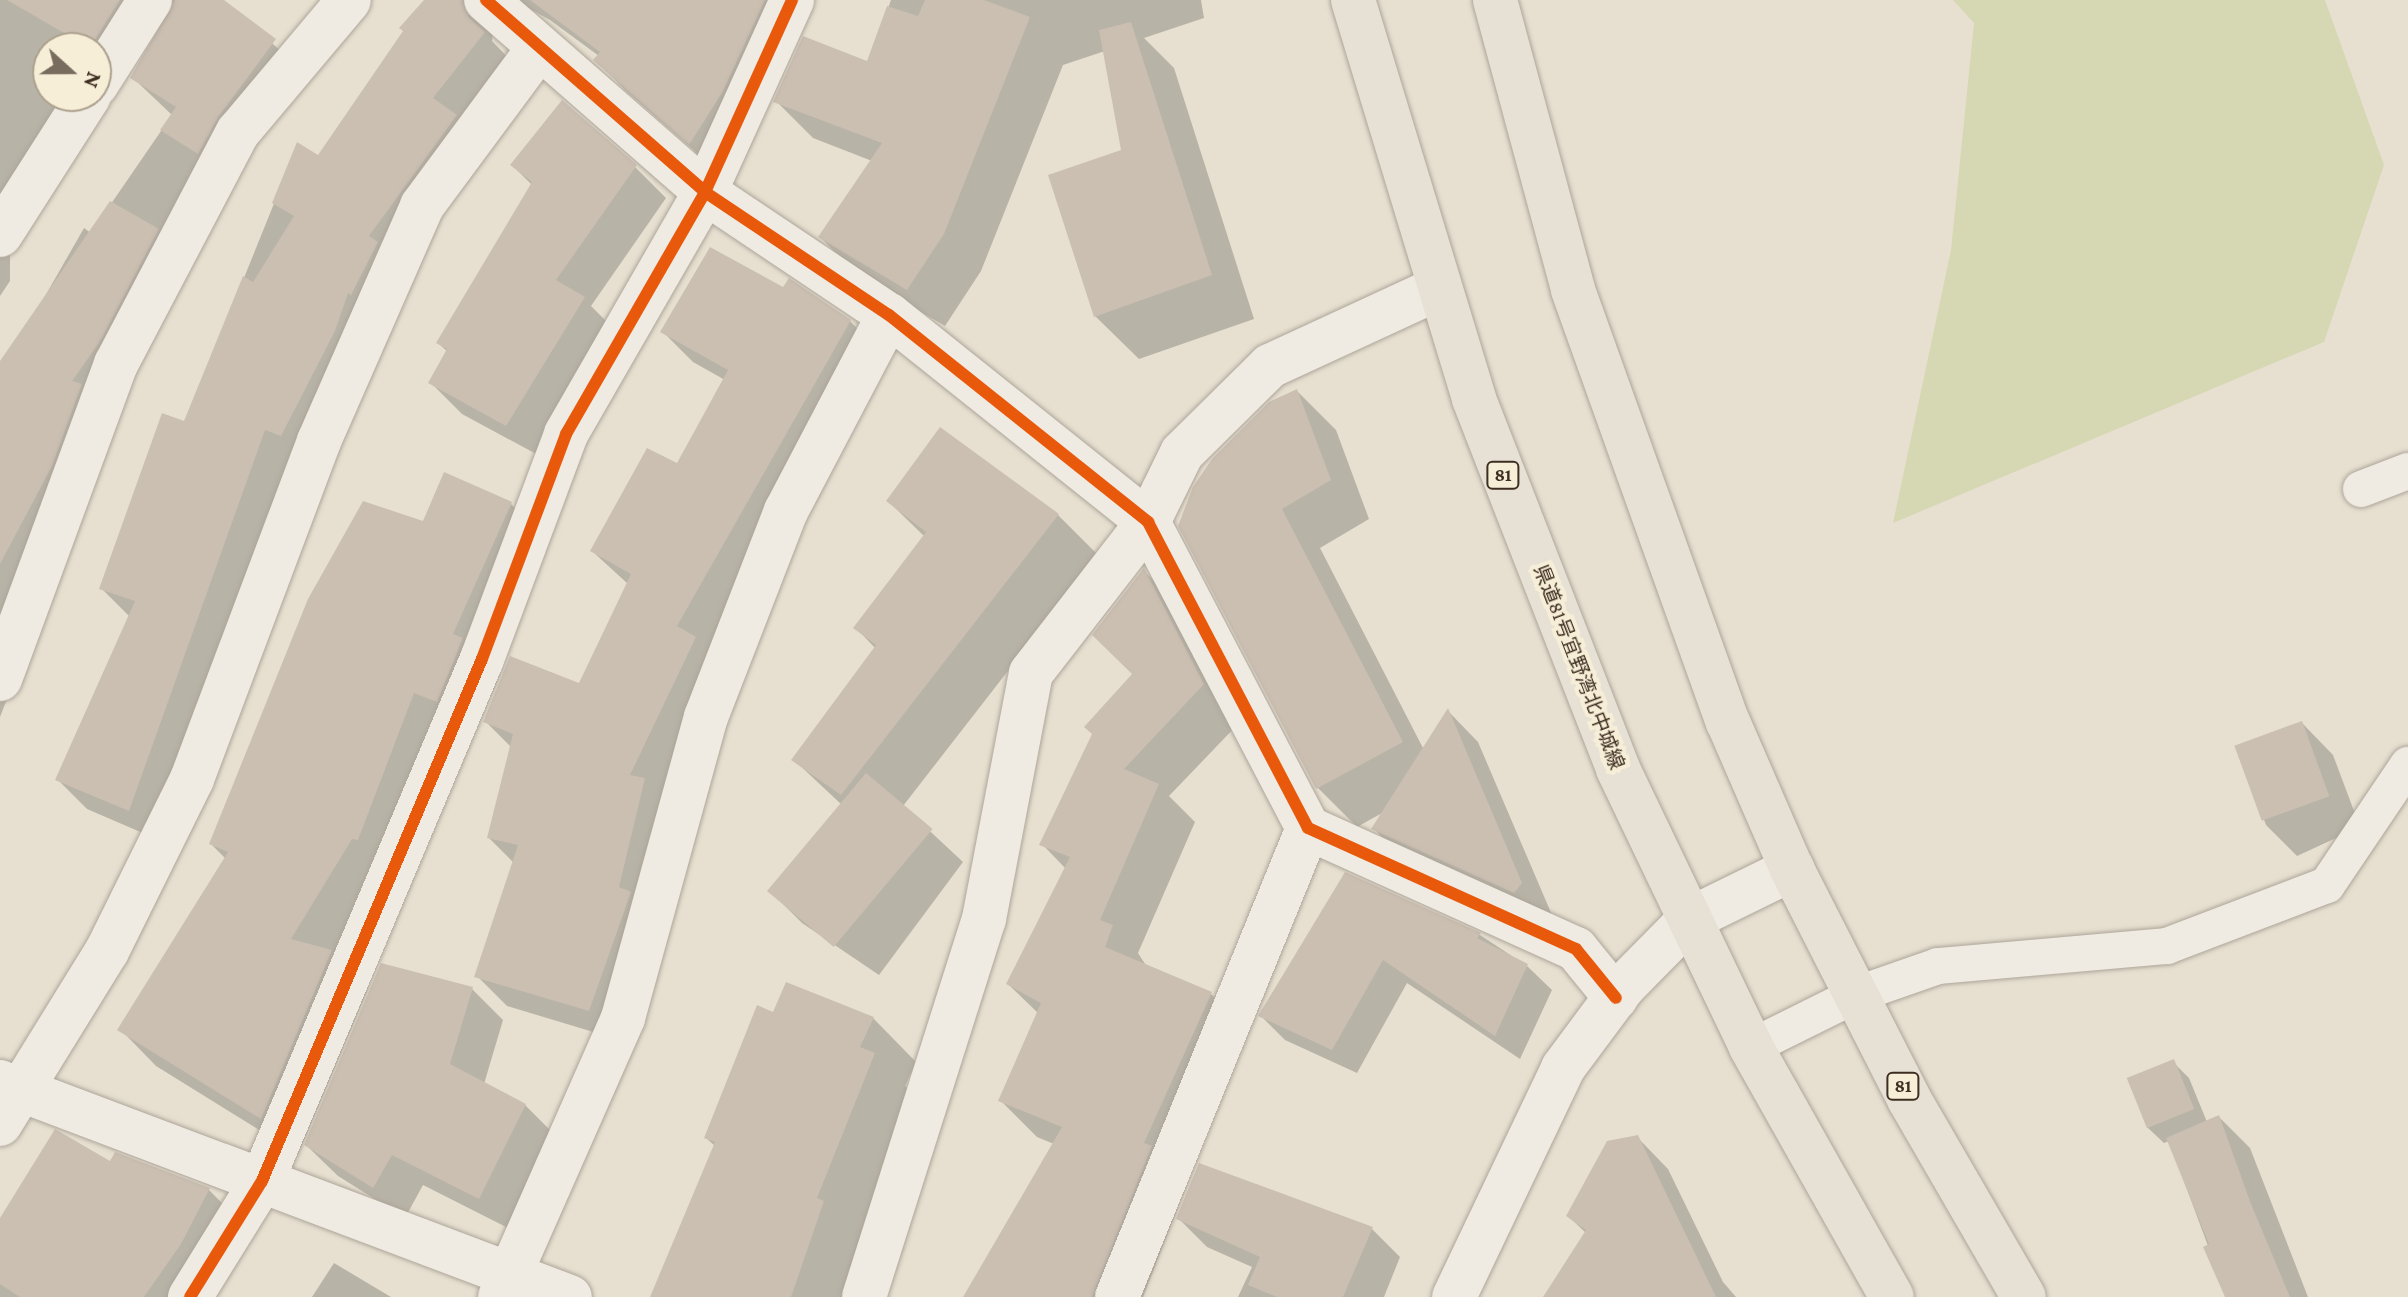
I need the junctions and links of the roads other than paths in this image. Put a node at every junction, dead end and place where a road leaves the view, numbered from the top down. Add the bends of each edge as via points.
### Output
1 (150, 0) edge
2 (349, 0) edge
3 (486, 0) edge
4 (792, 0) edge
5 (1353, 0) edge
6 (1495, 0) edge
7 (538, 49) junction
8 (112, 60) edge
9 (79, 112) edge
10 (705, 192) junction
11 (0, 235) edge
12 (1439, 288) junction
13 (889, 315) junction
14 (2408, 471) edge
15 (2361, 489) dead end
16 (1148, 522) junction
17 (0, 679) edge
18 (2408, 765) edge
19 (1308, 828) junction
20 (1792, 869) junction
21 (1690, 919) junction
22 (1858, 994) junction
23 (1616, 998) junction
24 (1751, 1047) junction
25 (8, 1099) edge
26 (262, 1181) junction
27 (508, 1285) edge
28 (190, 1297) edge
29 (570, 1297) edge
30 (864, 1297) edge
31 (1117, 1297) edge
32 (1454, 1297) edge
33 (1892, 1297) edge
34 (2024, 1297) edge

1 - 8 street
2 - 17 street via 238,132 116,364
3 - 7 street
4 - 10 street
5 - 12 main road, 県道81号宜野湾北中城線 / 81
6 - 20 main road, 81 via 1573,290 1728,722
7 - 10 street
7 - 25 street via 422,206 319,441 192,779 107,951
9 - 11 street
10 - 13 street
10 - 26 street via 566,434 482,659
12 - 16 street via 1270,366 1182,453
12 - 21 main road, 県道81号宜野湾北中城線 / 81 via 1474,399 1618,769
13 - 16 street
13 - 27 street via 775,540 706,717 623,1018
14 - 15 lane
16 - 19 street
16 - 30 street via 1031,673 984,919
18 - 22 lane via 2327,885 2167,946 1938,966
19 - 23 street via 1576,949
19 - 31 street
20 - 21 street
20 - 22 main road, 81
21 - 23 street
21 - 24 main road, 県道81号宜野湾北中城線 / 81
22 - 24 lane
22 - 34 main road, 81 via 1909,1099
23 - 32 street via 1563,1068
24 - 33 main road, 県道81号宜野湾北中城線 / 81
25 - 26 street
26 - 27 street
26 - 28 street
27 - 29 street

